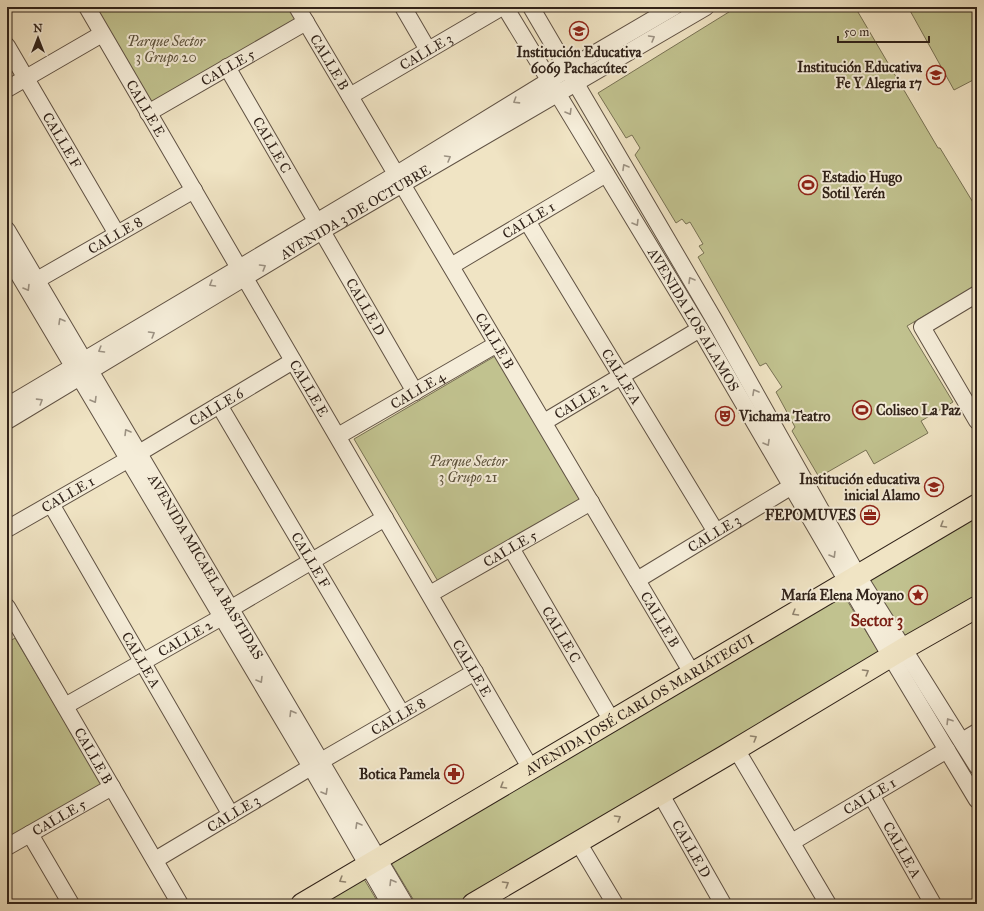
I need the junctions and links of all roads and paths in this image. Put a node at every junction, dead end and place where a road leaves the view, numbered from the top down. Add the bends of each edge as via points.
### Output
1 (87, 7) edge
2 (297, 7) edge
3 (403, 7) edge
4 (503, 7) edge
5 (531, 7) edge
6 (674, 7) edge
7 (706, 7) edge
8 (306, 22) junction
9 (102, 34) junction
10 (7, 46) edge
11 (428, 50) junction
12 (227, 68) junction
13 (572, 76) junction
14 (26, 78) junction
15 (553, 87) junction
16 (7, 89) edge
17 (350, 96) junction
18 (148, 113) junction
19 (606, 174) junction
20 (400, 179) junction
21 (194, 190) junction
22 (527, 221) junction
23 (319, 226) junction
24 (7, 230) edge
25 (117, 234) junction
26 (7, 255) edge
27 (451, 266) junction
28 (242, 273) junction
29 (37, 280) junction
30 (977, 294) edge
31 (700, 329) junction
32 (497, 344) junction
33 (293, 361) junction
34 (82, 368) junction
35 (621, 376) junction
36 (415, 392) junction
37 (219, 405) junction
38 (7, 406) edge
39 (977, 420) edge
40 (7, 421) edge
41 (544, 422) junction
42 (338, 436) junction
43 (134, 456) junction
44 (791, 475) junction
45 (591, 502) junction
46 (51, 504) junction
47 (977, 505) edge
48 (385, 518) junction
49 (7, 529) edge
50 (716, 532) junction
51 (511, 548) junction
52 (311, 561) junction
53 (853, 578) junction
54 (637, 580) junction
55 (430, 594) junction
56 (7, 607) edge
57 (977, 607) edge
58 (226, 613) junction
59 (13, 631) edge
60 (897, 653) junction
61 (142, 662) junction
62 (475, 672) junction
63 (692, 673) junction
64 (65, 706) junction
65 (402, 714) junction
66 (612, 721) junction
67 (977, 732) edge
68 (962, 741) junction
69 (736, 749) junction
70 (947, 750) junction
71 (316, 764) junction
72 (977, 766) edge
73 (531, 769) junction
74 (112, 787) junction
75 (660, 794) junction
76 (871, 796) junction
77 (977, 800) edge
78 (231, 814) junction
79 (30, 834) junction
80 (578, 842) junction
81 (792, 842) junction
82 (7, 847) edge
83 (155, 860) junction
84 (372, 862) junction
85 (71, 904) edge
86 (180, 904) edge
87 (302, 904) edge
88 (390, 904) edge
89 (405, 904) edge
90 (472, 904) edge
91 (615, 904) edge
92 (723, 904) edge
93 (828, 904) edge
94 (933, 904) edge

1 - 9 street, CALLE E
2 - 8 street, CALLE B
3 - 11 street
4 - 11 street, CALLE 3
4 - 15 street, AVENIDA LOS ALAMOS
5 - 13 street, AVENIDA LOS ALAMOS
6 - 13 street, AVENIDA 3 DE OCTUBRE
13 -> 7 street, AVENIDA 3 DE OCTUBRE
8 - 12 street, CALLE 5
8 - 17 street, CALLE B
9 - 14 street
9 - 18 street, CALLE E
10 - 14 street, CALLE F
11 - 17 street, CALLE 3
12 - 18 street, CALLE 5
12 - 23 street, CALLE C
13 - 15 street, AVENIDA 3 DE OCTUBRE
44 -> 13 street, AVENIDA LOS ALAMOS via 715,321
14 - 16 street
14 - 25 street, CALLE F
15 -> 19 street, AVENIDA LOS ALAMOS
15 - 20 street, AVENIDA 3 DE OCTUBRE
17 - 20 street, CALLE B
18 - 21 street, CALLE E
19 - 22 street, CALLE 1
19 -> 31 street, AVENIDA LOS ALAMOS
20 - 23 street, AVENIDA 3 DE OCTUBRE
20 - 27 street, CALLE B
21 - 25 street, CALLE 8
21 - 28 street, CALLE E
22 - 27 street, CALLE 1
22 - 35 street, CALLE A
23 - 28 street, AVENIDA 3 DE OCTUBRE
23 - 36 street, CALLE D
24 - 29 street, AVENIDA MICAELA BASTIDAS
25 - 29 street, CALLE 8
26 -> 34 street, AVENIDA MICAELA BASTIDAS
27 - 32 street, CALLE B
28 - 33 street, CALLE E
28 - 34 street, AVENIDA 3 DE OCTUBRE
34 -> 29 street, AVENIDA MICAELA BASTIDAS
30 - 39 street via 922,327
31 - 35 street, CALLE 2
31 -> 44 street, AVENIDA LOS ALAMOS
32 - 36 street, CALLE 4
32 - 41 street, CALLE B
33 - 37 street, CALLE 6
33 - 42 street, CALLE E
34 - 38 street, AVENIDA 3 DE OCTUBRE
40 -> 34 street, AVENIDA 3 DE OCTUBRE
34 - 43 street, AVENIDA MICAELA BASTIDAS
35 - 41 street, CALLE 2
35 - 50 street, CALLE A
36 - 42 street, CALLE 4
37 - 43 street, CALLE 6
37 - 52 street, CALLE F
41 - 45 street, CALLE B
42 - 48 street, CALLE E
43 - 46 street, CALLE 1
43 - 58 street, AVENIDA MICAELA BASTIDAS
44 - 50 street, CALLE 3
44 - 53 street, AVENIDA LOS ALAMOS
45 - 51 street, CALLE 5
45 - 54 street, CALLE B
46 - 49 street, CALLE 1
46 - 61 street, CALLE A
47 -> 53 main road, AVENIDA JOSÉ CARLOS MARIÁTEGUI
48 - 52 street, CALLE 2
48 - 55 street, CALLE E
50 - 54 street, CALLE 3
51 - 55 street, CALLE 5
51 - 66 street, CALLE C
52 - 58 street, CALLE 2
52 - 65 street, CALLE F
53 - 60 street, AVENIDA LOS ALAMOS
53 -> 63 main road, AVENIDA JOSÉ CARLOS MARIÁTEGUI
54 - 63 street, CALLE B
55 - 62 street, CALLE E
56 - 59 street, CALLE B
57 - 60 main road
58 - 61 street, CALLE 2
58 - 71 street, AVENIDA MICAELA BASTIDAS
59 - 64 street, CALLE B
68 -> 60 street, AVENIDA LOS ALAMOS
69 -> 60 main road
60 - 70 street, AVENIDA LOS ALAMOS
61 - 64 street, CALLE 2
61 - 78 street, CALLE A
62 - 65 street, CALLE 8
62 - 73 street, CALLE E
63 - 66 main road, AVENIDA JOSÉ CARLOS MARIÁTEGUI
64 - 74 street, CALLE B
65 - 71 street, CALLE 8
66 - 73 main road, AVENIDA JOSÉ CARLOS MARIÁTEGUI
67 - 68 street
68 - 72 street, AVENIDA LOS ALAMOS
69 - 75 main road
69 - 81 street
70 - 76 street, CALLE 1
70 - 77 street, AVENIDA LOS ALAMOS
71 - 78 street, CALLE 3
71 - 84 street, AVENIDA MICAELA BASTIDAS
73 -> 84 main road, AVENIDA JOSÉ CARLOS MARIÁTEGUI
74 - 79 street, CALLE 5
74 - 83 street, CALLE B
80 -> 75 main road
75 - 92 street, CALLE D
76 - 81 street, CALLE 1
76 - 94 street, CALLE A
78 - 83 street, CALLE 3
79 - 82 street, CALLE 5
79 - 85 street
90 -> 80 main road
80 - 91 street
81 - 93 street
83 - 86 street, CALLE B
84 -> 87 main road, AVENIDA JOSÉ CARLOS MARIÁTEGUI
84 - 88 street, AVENIDA MICAELA BASTIDAS
89 -> 84 street, AVENIDA MICAELA BASTIDAS

